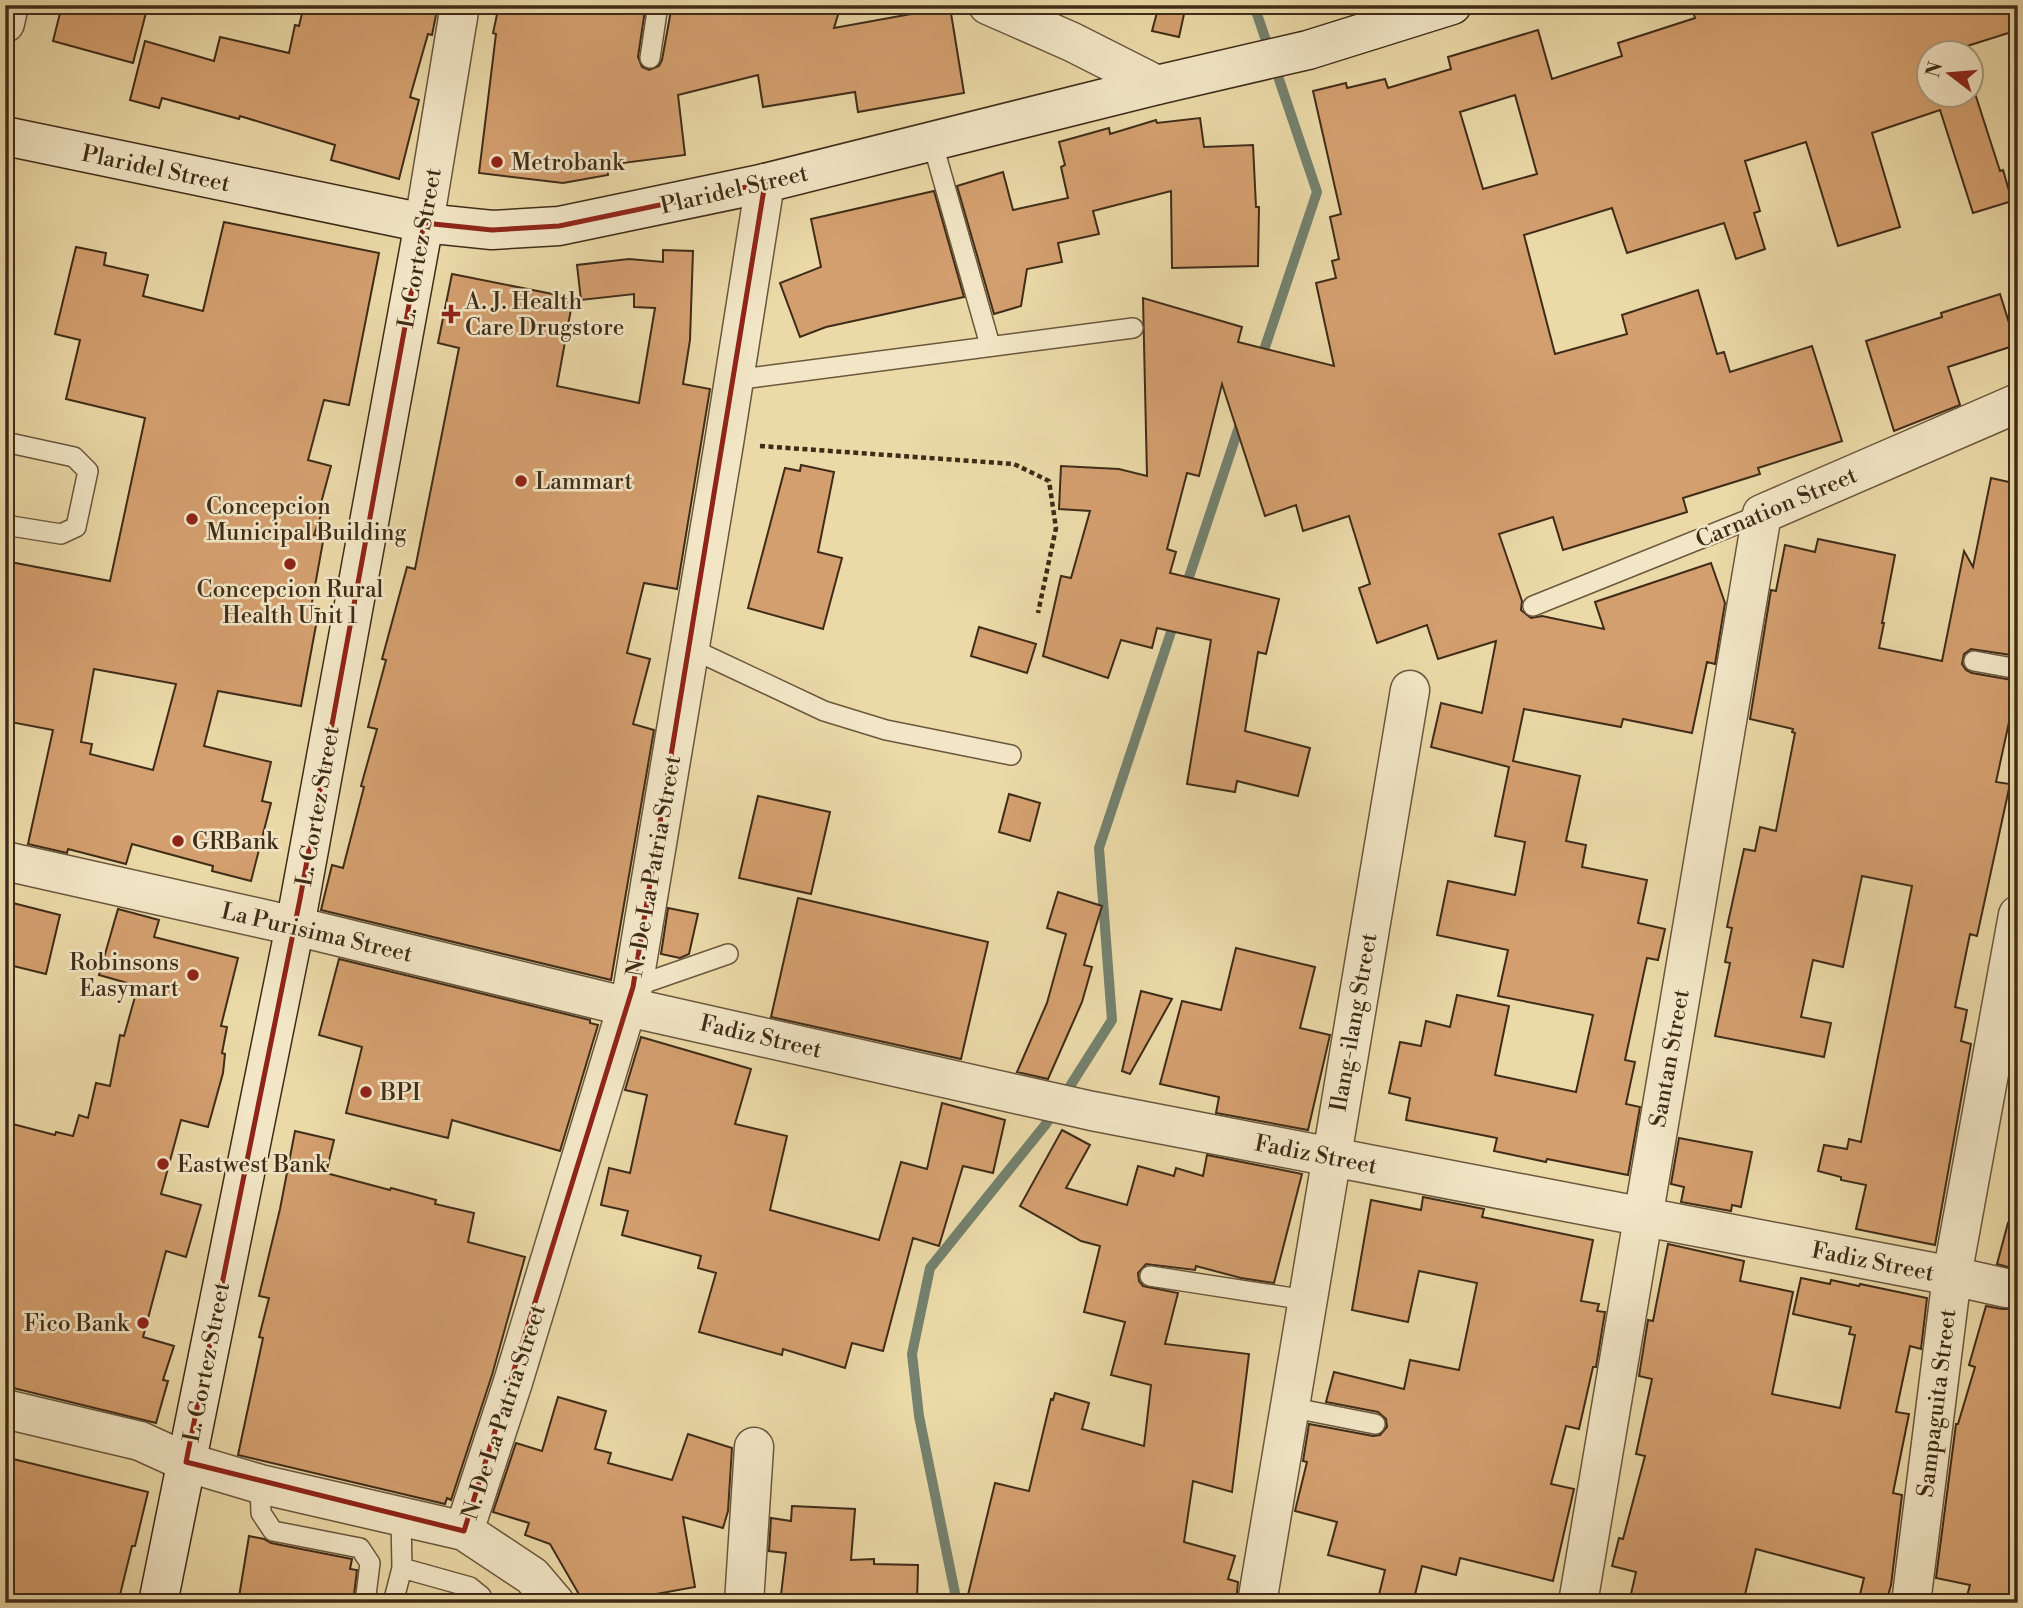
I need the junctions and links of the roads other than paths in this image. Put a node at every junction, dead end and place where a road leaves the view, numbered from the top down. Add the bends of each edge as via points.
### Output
1 (9, 5) edge
2 (460, 5) edge
3 (658, 5) edge
4 (988, 5) edge
5 (1452, 5) edge
6 (1031, 14) edge
7 (5, 23) edge
8 (650, 58) dead end
9 (1157, 85) junction
10 (5, 136) edge
11 (932, 141) junction
12 (765, 183) junction
13 (424, 223) junction
14 (1133, 328) dead end
15 (990, 345) junction
16 (734, 380) junction
17 (2018, 403) edge
18 (5, 442) edge
19 (1762, 514) junction
20 (5, 525) edge
21 (1533, 606) dead end
22 (690, 648) junction
23 (1974, 661) dead end
24 (2018, 668) edge
25 (1410, 690) dead end
26 (1011, 755) dead end
27 (5, 862) edge
28 (2018, 915) edge
29 (295, 926) junction
30 (728, 954) dead end
31 (631, 997) junction
32 (1330, 1157) junction
33 (1642, 1218) junction
34 (1150, 1276) dead end
35 (1952, 1276) junction
36 (2006, 1288) dead end
37 (1306, 1300) junction
38 (1289, 1407) junction
39 (5, 1409) edge
40 (1375, 1424) dead end
41 (754, 1447) dead end
42 (186, 1462) junction
43 (260, 1484) junction
44 (401, 1516) junction
45 (464, 1531) junction
46 (402, 1568) junction
47 (159, 1603) edge
48 (365, 1603) edge
49 (393, 1603) edge
50 (480, 1603) edge
51 (555, 1603) edge
52 (744, 1603) edge
53 (1257, 1603) edge
54 (1578, 1603) edge
55 (1911, 1603) edge

1 - 7 street
2 - 13 street, L. Cortez Street
3 - 8 lane
4 - 6 street
5 - 9 street, Plaridel Street via 1308,50
6 - 9 street
9 - 11 street, Plaridel Street
10 - 13 street, Plaridel Street
11 - 12 street, Plaridel Street
11 - 15 lane
12 - 13 street, Plaridel Street via 559,226 492,230
12 - 16 street, N. De La Patria Street
13 - 29 street, L. Cortez Street
14 - 15 lane
15 - 16 lane
16 - 22 street, N. De La Patria Street
17 - 19 street, Carnation Street
18 - 20 lane via 74,457 88,471 76,527 61,534
19 - 21 lane, Carnation Street
19 - 33 street, Santan Street
22 - 26 lane via 824,711 886,730
22 - 31 street, N. De La Patria Street
23 - 24 lane
25 - 32 street, Ilang-ilang Street
27 - 29 street, La Purisima Street
28 - 35 street, Sampaguita Street
29 - 31 street, La Purisima Street
29 - 42 street, L. Cortez Street
30 - 31 lane
31 - 32 street, Fadiz Street via 1091,1111
31 - 45 street, N. De La Patria Street
32 - 33 street, Fadiz Street
32 - 37 street, Ilang-ilang Street
33 - 35 street, Fadiz Street
33 - 54 street, Santan Street
34 - 37 lane
35 - 36 street, Fadiz Street
35 - 55 street, Sampaguita Street
37 - 38 street, Ilang-ilang Street
38 - 40 lane
38 - 53 street, Ilang-ilang Street
39 - 42 street via 140,1441
41 - 52 street
42 - 43 street
42 - 47 street, L. Cortez Street
43 - 44 street
43 - 48 lane via 261,1513 273,1531 360,1548 370,1563
44 - 45 street
44 - 46 lane
45 - 51 street via 532,1576
46 - 49 lane
46 - 50 lane via 470,1587 481,1596

